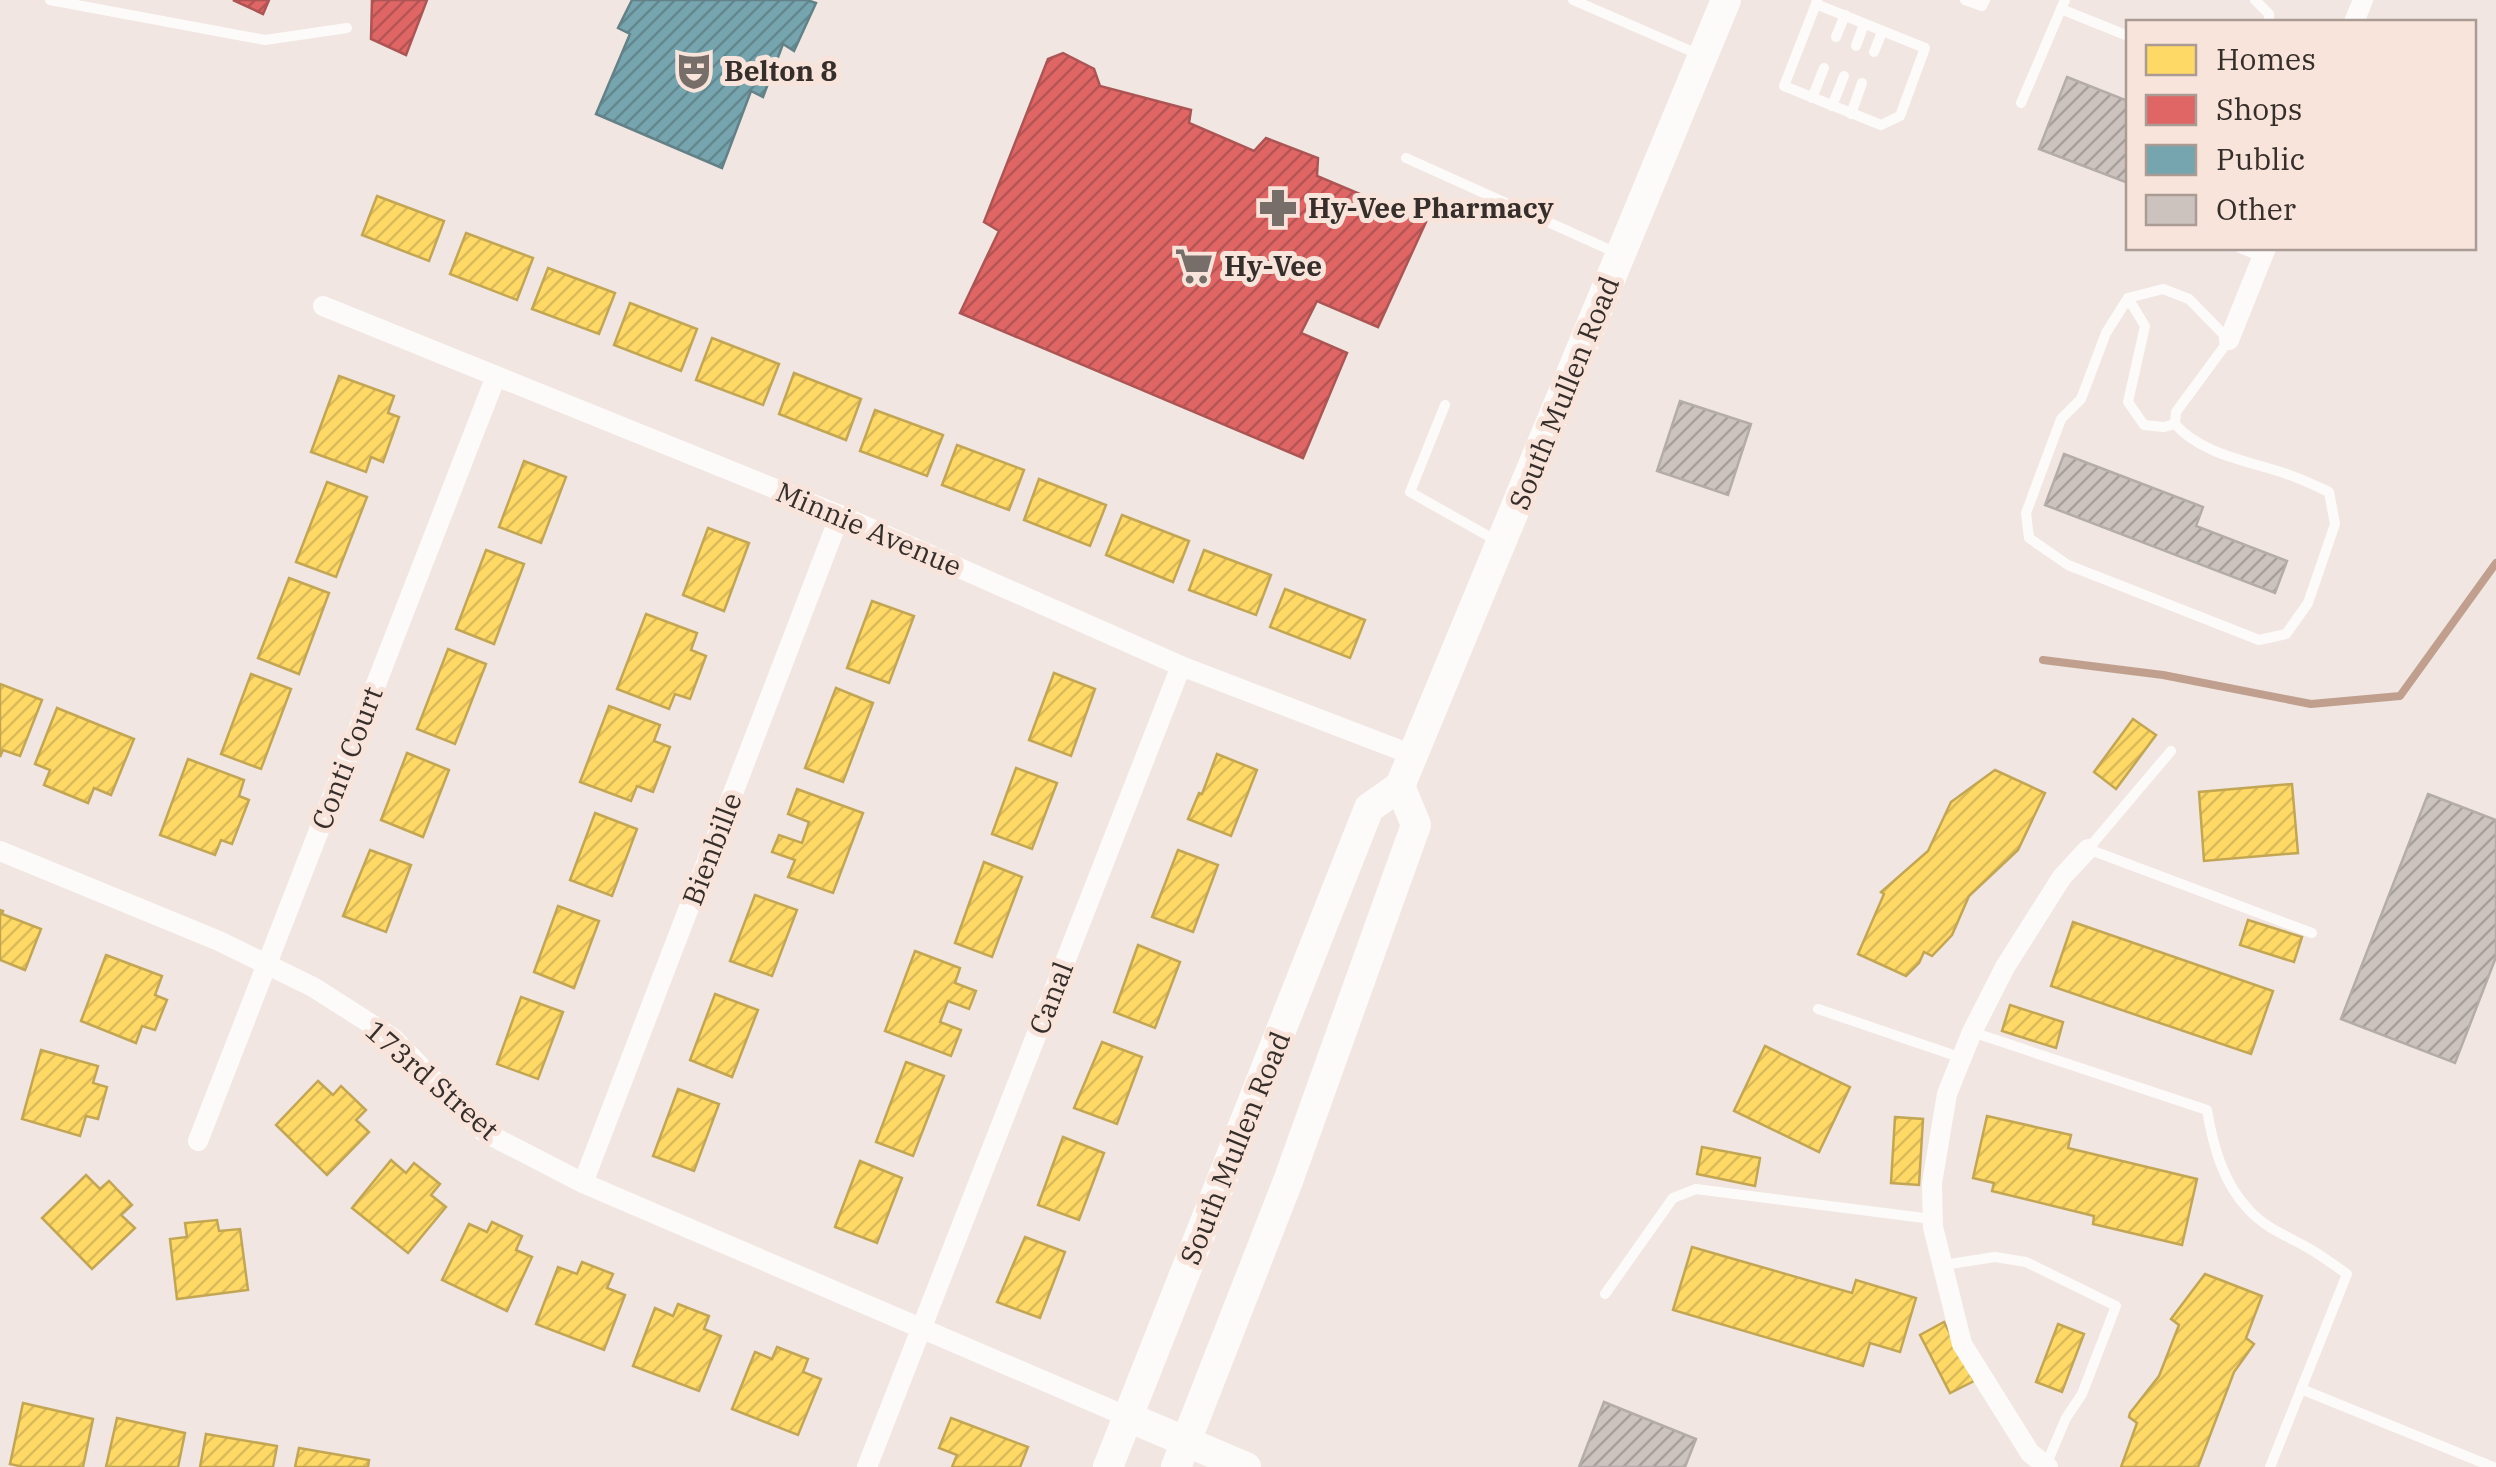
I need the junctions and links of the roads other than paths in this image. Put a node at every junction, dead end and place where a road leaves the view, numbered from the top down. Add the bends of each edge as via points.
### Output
1 (50, 0) edge
2 (1572, 0) edge
3 (1726, 0) edge
4 (1966, 0) edge
5 (2255, 0) edge
6 (1816, 2) edge
7 (1983, 3) edge
8 (2063, 4) edge
9 (1845, 16) junction
10 (2269, 20) edge
11 (1864, 24) junction
12 (348, 28) dead end
13 (1882, 32) junction
14 (2126, 35) edge
15 (1836, 37) dead end
16 (1856, 46) dead end
17 (1874, 52) dead end
18 (1703, 57) junction
19 (1824, 68) dead end
20 (1844, 76) dead end
21 (1862, 83) dead end
22 (1812, 98) junction
23 (2021, 103) dead end
24 (1832, 106) junction
25 (1851, 114) junction
26 (1406, 158) dead end
27 (2264, 252) edge
28 (1620, 255) junction
29 (2128, 298) junction
30 (323, 306) dead end
31 (2229, 340) junction
32 (496, 376) junction
33 (1445, 405) dead end
34 (2174, 424) junction
35 (840, 515) junction
36 (1502, 544) junction
37 (1181, 666) junction
38 (2171, 751) dead end
39 (1413, 755) junction
40 (1400, 786) junction
41 (2088, 849) junction
42 (0, 852) edge
43 (2312, 934) dead end
44 (267, 964) junction
45 (1818, 1008) dead end
46 (1972, 1032) junction
47 (1962, 1058) junction
48 (198, 1140) dead end
49 (583, 1184) junction
50 (1933, 1220) junction
51 (1942, 1266) junction
52 (1605, 1294) dead end
53 (922, 1330) junction
54 (2301, 1389) junction
55 (1128, 1417) junction
56 (1181, 1455) edge
57 (2047, 1466) edge
58 (867, 1467) edge
59 (1108, 1467) edge
60 (1246, 1467) edge
61 (2270, 1467) edge
62 (2493, 1467) edge

1 - 12 lane via 265,40
2 - 18 lane
3 - 18 street, South Mullen Road
4 - 7 lane
5 - 10 lane
6 - 9 lane
6 - 22 lane via 1784,86
8 - 14 lane
8 - 23 lane
9 - 11 lane
9 - 15 lane
11 - 13 lane
11 - 16 lane
13 - 17 lane
13 - 25 lane via 1924,48 1900,116 1881,125
18 - 28 street, South Mullen Road
19 - 22 lane
20 - 24 lane
21 - 25 lane
22 - 24 lane
24 - 25 lane
26 - 28 lane
27 - 31 street
28 - 36 street, South Mullen Road
29 - 31 lane via 2163,290 2189,300
29 - 34 lane via 2145,326 2128,402 2144,426
29 - 34 lane via 2106,333 2081,400 2061,419 2026,513 2029,538 2068,565 2259,640 2286,634 2308,603 2335,524 2329,492 2224,454
30 - 32 street, Minnie Avenue
31 - 34 lane
32 - 35 street, Minnie Avenue
32 - 44 street, Conti Court
33 - 36 lane via 1410,492
35 - 37 street, Minnie Avenue
35 - 49 street, Bienbille
36 - 39 street, South Mullen Road
37 - 39 street, Minnie Avenue
37 - 53 street, Canal
38 - 41 lane
39 - 40 street, South Mullen Road
40 - 55 street, South Mullen Road via 1369,808
40 - 56 street, South Mullen Road via 1416,825
41 - 43 lane
41 - 46 street via 2062,876
42 - 44 street, 173rd Street
44 - 48 street, Conti Court
44 - 49 street, 173rd Street via 393,1038 484,1132
45 - 47 lane
46 - 47 street
46 - 54 lane via 2207,1110 2213,1144 2248,1210 2348,1274
47 - 50 street via 1947,1094 1932,1183
49 - 53 street, 173rd Street
50 - 51 street
50 - 52 lane via 1696,1189 1674,1198
51 - 57 street via 1962,1344 2030,1452
51 - 57 lane via 1994,1256 2026,1262 2116,1306
53 - 55 street, 173rd Street
53 - 58 street
54 - 61 lane
54 - 62 lane
55 - 56 street, 173rd Street
55 - 59 street, South Mullen Road
56 - 60 street, 173rd Street

